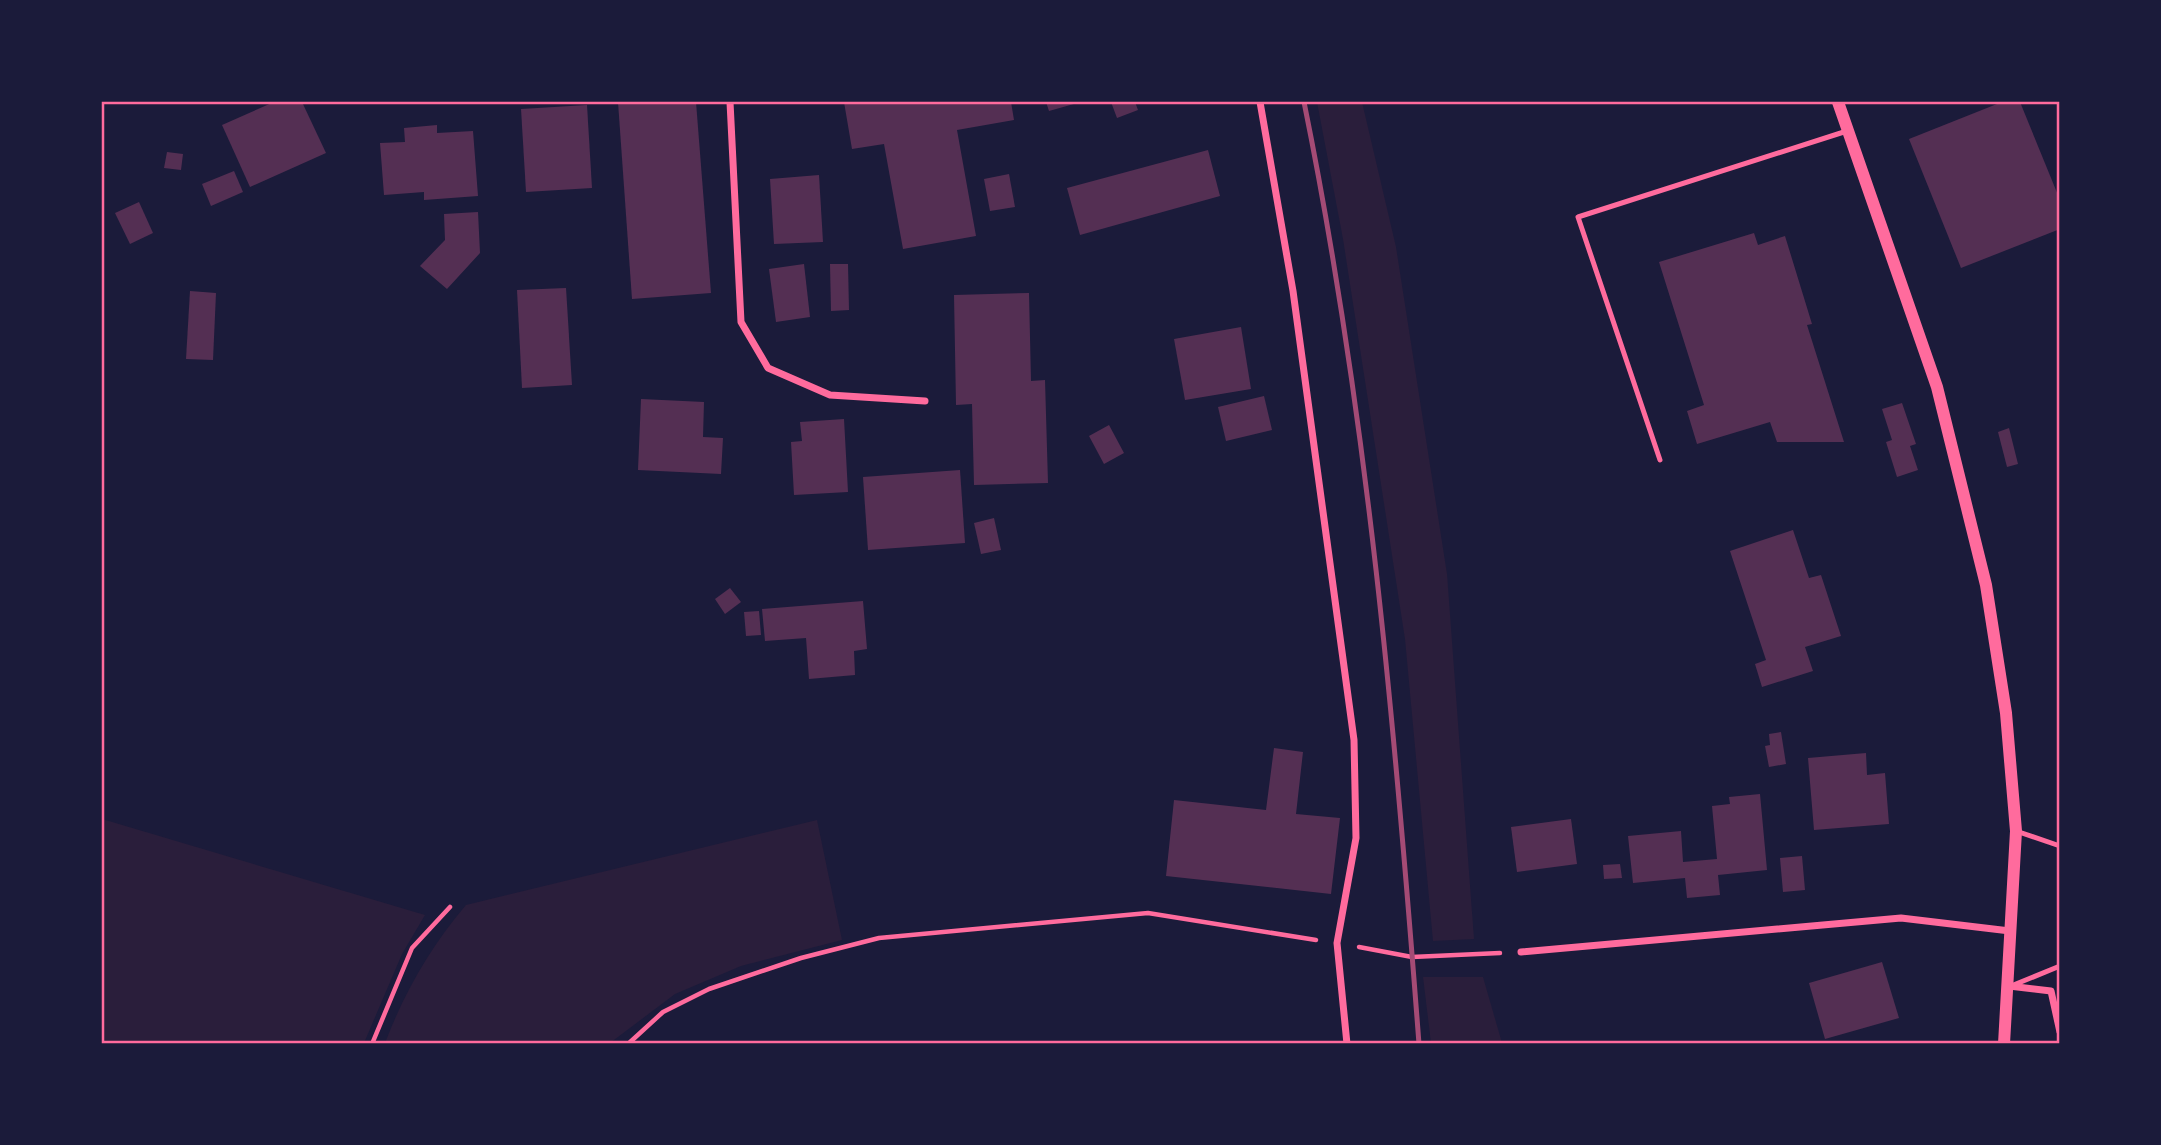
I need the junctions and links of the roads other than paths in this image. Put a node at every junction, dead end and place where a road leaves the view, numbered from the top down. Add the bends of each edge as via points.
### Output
1 (730, 102) edge
2 (1260, 102) edge
3 (1838, 102) edge
4 (1850, 130) junction
5 (925, 401) dead end
6 (1660, 460) dead end
7 (2016, 831) junction
8 (2060, 846) edge
9 (2010, 931) junction
10 (1521, 952) road end
11 (2060, 966) edge
12 (2009, 986) junction
13 (2060, 1032) edge
14 (1347, 1044) edge
15 (2004, 1044) edge

1 - 5 street via 741,323 768,368 830,395
2 - 14 street via 1293,290 1354,740 1356,838 1337,943
3 - 4 street
4 - 6 lane via 1578,217
4 - 7 street via 1937,387 1986,586 2006,713
7 - 8 lane
7 - 9 street
9 - 10 street via 1901,918
9 - 12 street
11 - 12 lane
12 - 13 street via 2052,991
12 - 15 street

